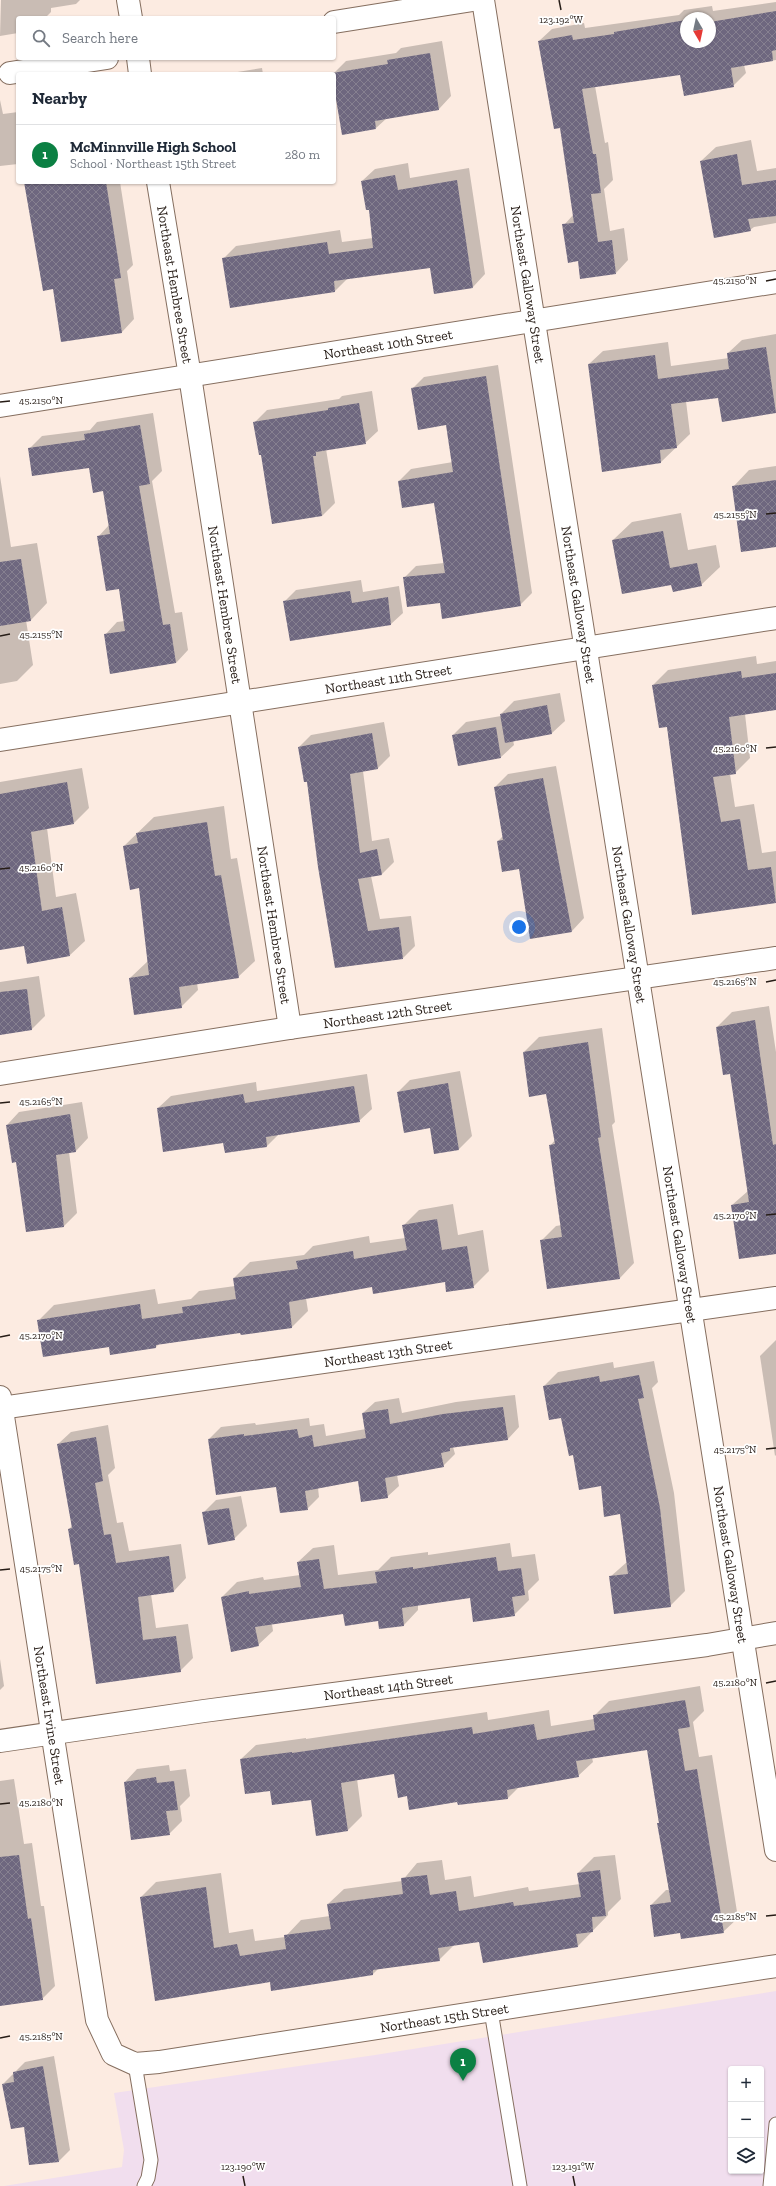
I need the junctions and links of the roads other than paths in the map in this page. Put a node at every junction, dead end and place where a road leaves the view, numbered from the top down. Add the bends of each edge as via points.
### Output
1 (128, 0) edge
2 (473, 0) edge
3 (483, 0) edge
4 (131, 16) edge
5 (336, 22) edge
6 (94, 60) edge
7 (138, 60) edge
8 (16, 72) edge
9 (16, 72) edge
10 (140, 72) edge
11 (10, 73) dead end
12 (158, 184) edge
13 (776, 282) edge
14 (534, 321) junction
15 (190, 376) junction
16 (0, 406) edge
17 (776, 618) edge
18 (586, 648) junction
19 (239, 704) junction
20 (0, 740) edge
21 (776, 958) edge
22 (638, 978) junction
23 (290, 1028) junction
24 (0, 1074) edge
25 (776, 1298) edge
26 (691, 1311) junction
27 (1, 1404) edge
28 (776, 1633) edge
29 (743, 1639) junction
30 (53, 1733) junction
31 (0, 1741) edge
32 (776, 1850) edge
33 (776, 1966) edge
34 (491, 2011) junction
35 (113, 2054) joint
36 (135, 2064) junction
37 (776, 2124) edge
38 (144, 2186) edge
39 (520, 2186) edge
40 (770, 2186) edge

1 - 4 street
2 - 5 street
3 - 14 street, Northeast Galloway Street
6 - 9 street
7 - 10 street
8 - 11 street
12 - 15 street, Northeast Hembree Street
13 - 14 street, Northeast 10th Street
14 - 15 street, Northeast 10th Street
14 - 18 street, Northeast Galloway Street
15 - 16 street, Northeast 10th Street
15 - 19 street, Northeast Hembree Street
17 - 18 street, Northeast 11th Street
18 - 19 street, Northeast 11th Street
18 - 22 street, Northeast Galloway Street
19 - 20 street, Northeast 11th Street
19 - 23 street, Northeast Hembree Street
21 - 22 street, Northeast 12th Street
22 - 23 street, Northeast 12th Street
22 - 26 street, Northeast Galloway Street
23 - 24 street, Northeast 12th Street
25 - 26 street, Northeast 13th Street
26 - 27 street, Northeast 13th Street
26 - 29 street, Northeast Galloway Street
27 - 30 street, Northeast Irvine Street
28 - 29 street, Northeast 14th Street
29 - 30 street, Northeast 14th Street
29 - 32 street, Northeast Galloway Street
30 - 31 street, Northeast 14th Street
30 - 35 street, Northeast Irvine Street via 97,2020
33 - 34 street, Northeast 15th Street
34 - 36 street, Northeast 15th Street
34 - 39 lane
35 - 36 street, Northeast 15th Street
36 - 38 lane via 151,2160
37 - 40 lane

